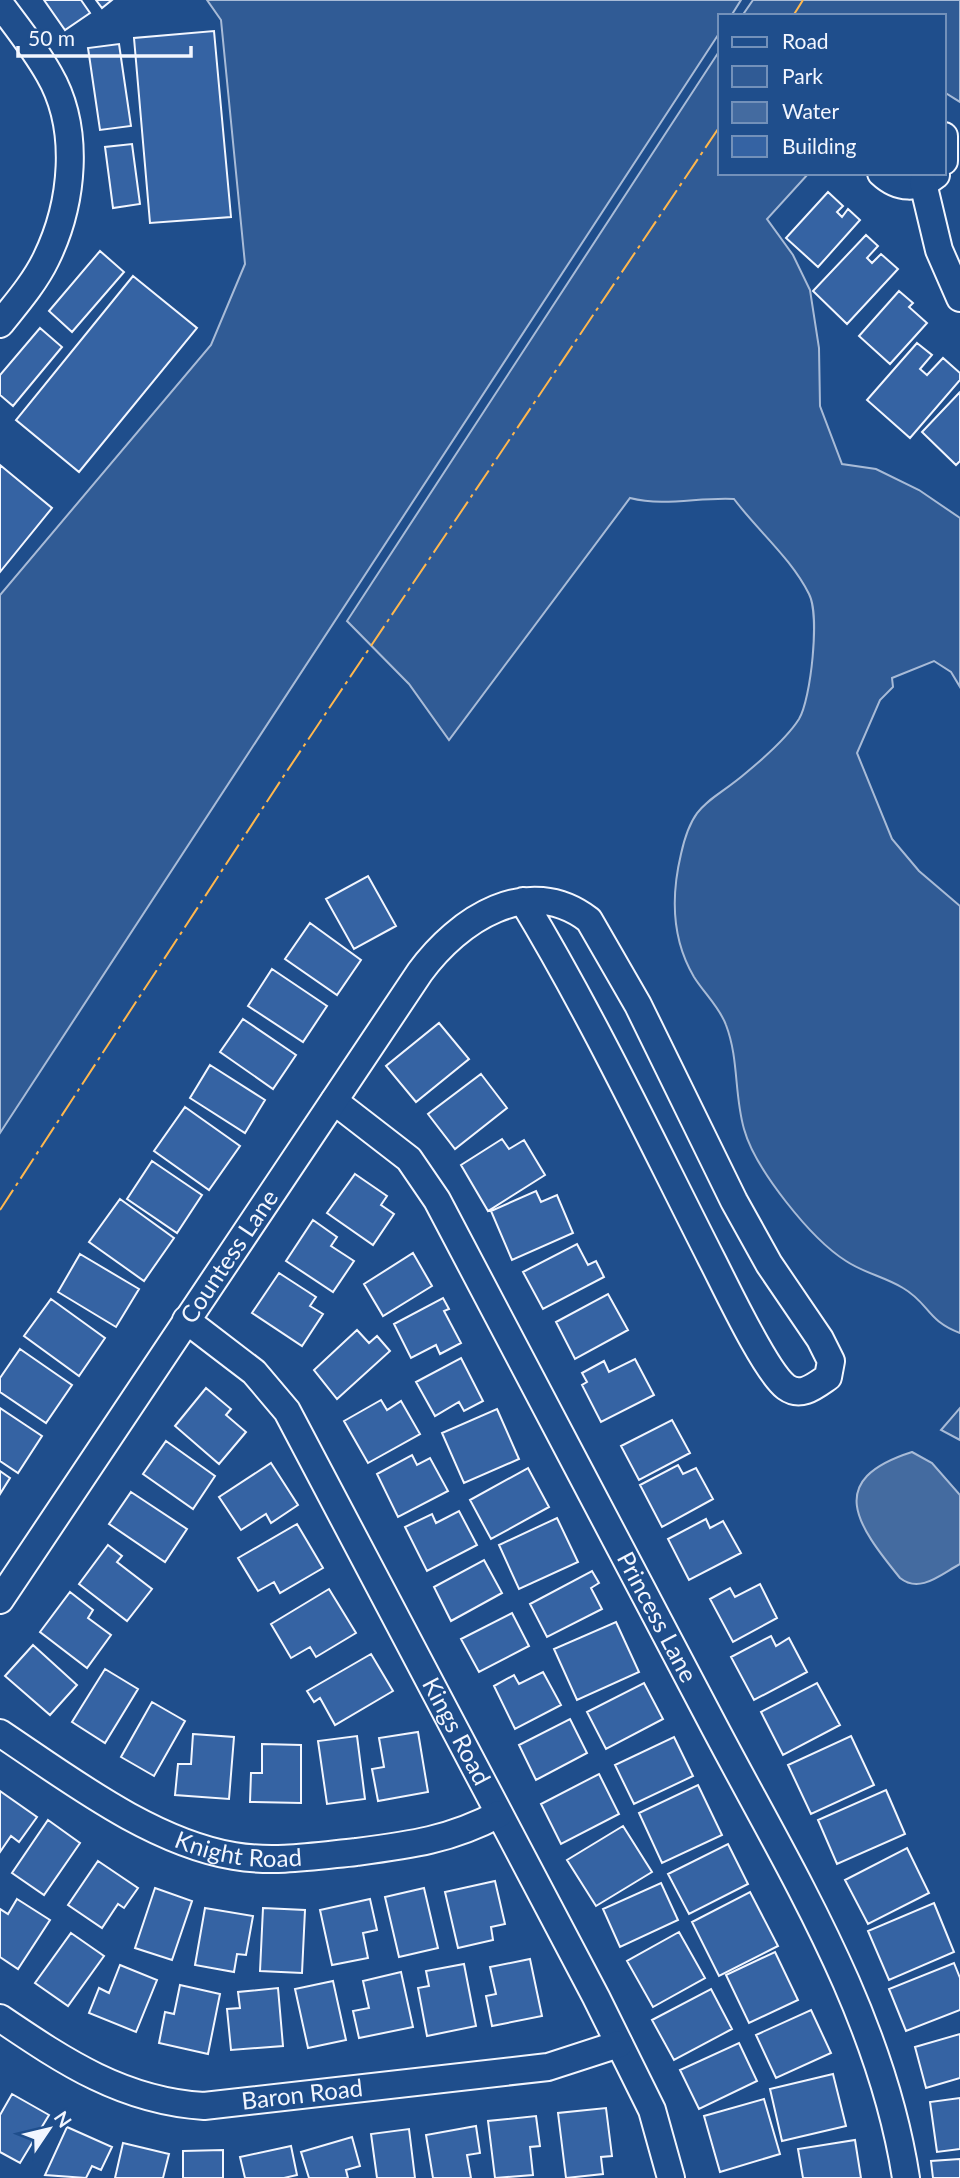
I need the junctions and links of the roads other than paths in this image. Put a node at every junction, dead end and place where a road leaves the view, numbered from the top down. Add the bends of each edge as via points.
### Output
1 (0, 4) edge
2 (883, 175) edge
3 (930, 178) edge
4 (960, 298) edge
5 (0, 324) edge
6 (523, 901) junction
7 (334, 1101) junction
8 (186, 1320) junction
9 (0, 1600) edge
10 (0, 1733) edge
11 (499, 1814) junction
12 (0, 2018) edge
13 (619, 2044) junction
14 (671, 2178) edge
15 (906, 2178) edge

1 - 5 street via 50,75 67,126 69,153 64,211 55,240 45,262
2 - 3 street via 904,187
3 - 4 street via 939,250
6 - 6 street via 577,910 600,935 734,1202 831,1361 828,1377 810,1390 787,1388 776,1377 618,1070
6 - 7 street, Countess Lane via 496,907 470,921 431,957
7 - 8 street, Countess Lane
7 - 15 street, Princess Lane via 409,1159 437,1200 791,1872 864,2020 886,2083
8 - 9 street, Countess Lane
8 - 11 street, Kings Road via 234,1354 287,1411
10 - 11 street, Knight Road via 102,1802 201,1849 236,1857 305,1857 417,1845 446,1838
11 - 13 street, Kings Road
12 - 13 street, Baron Road via 102,2082 152,2100 204,2106 548,2067
13 - 14 street, Kings Road via 652,2110

